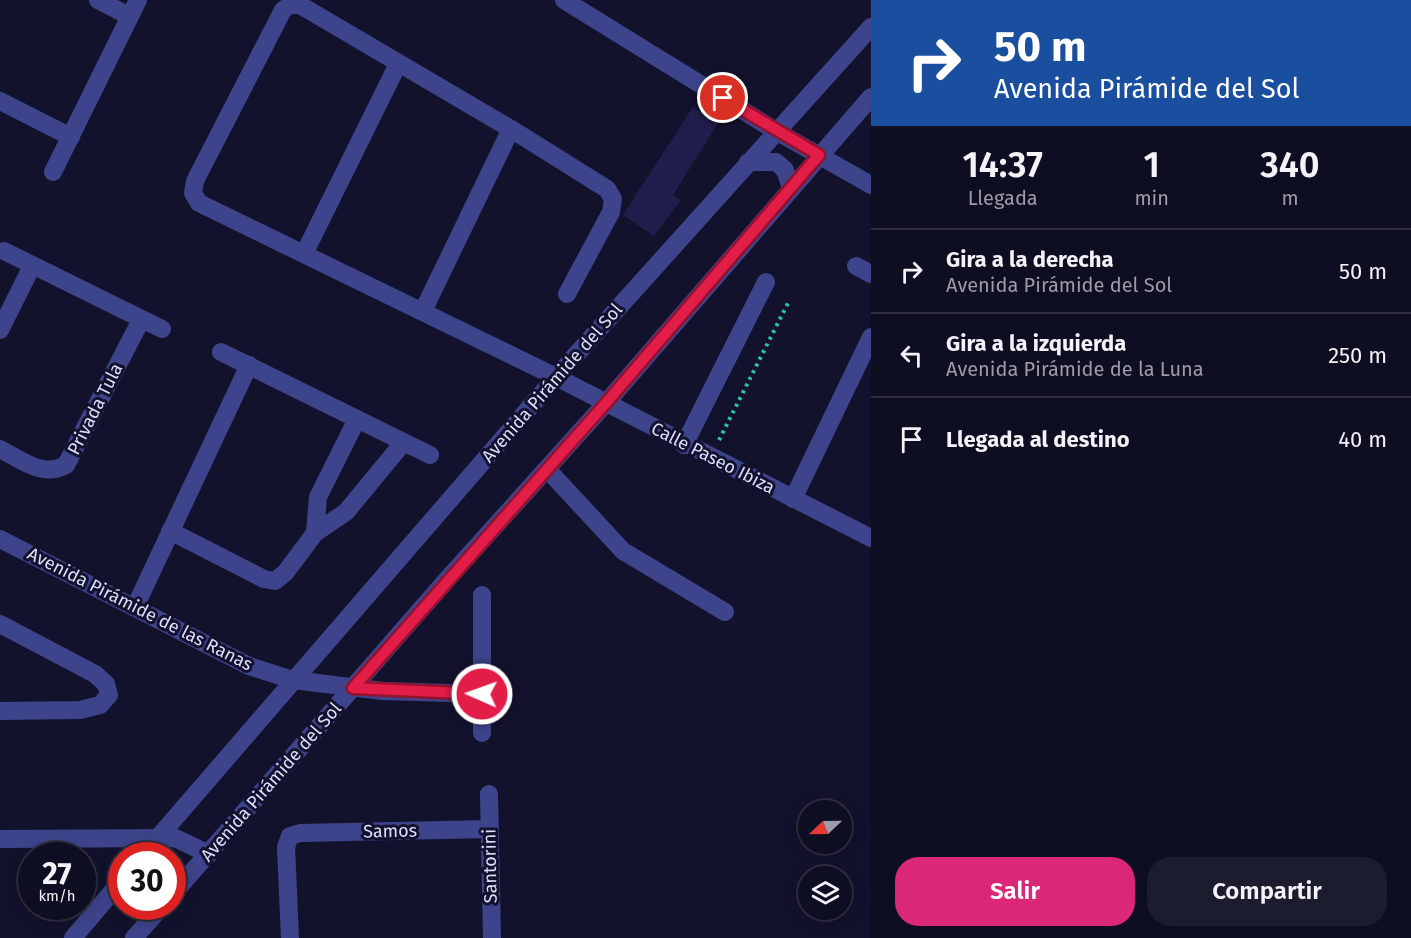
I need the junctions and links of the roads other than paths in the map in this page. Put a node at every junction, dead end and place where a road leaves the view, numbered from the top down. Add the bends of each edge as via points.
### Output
1 (98, 0) edge
2 (138, 0) edge
3 (564, 0) edge
4 (129, 16) junction
5 (871, 27) edge
6 (398, 64) junction
7 (871, 97) edge
8 (0, 101) edge
9 (511, 129) junction
10 (776, 131) junction
11 (71, 137) junction
12 (819, 155) junction
13 (748, 162) junction
14 (53, 172) dead end
15 (871, 185) edge
16 (791, 188) junction
17 (4, 251) dead end
18 (304, 254) junction
19 (32, 267) junction
20 (766, 282) dead end
21 (567, 294) dead end
22 (423, 311) junction
23 (141, 320) junction
24 (162, 329) dead end
25 (0, 330) edge
26 (871, 337) edge
27 (221, 352) dead end
28 (249, 365) junction
29 (556, 377) junction
30 (606, 403) junction
31 (356, 421) junction
32 (403, 443) junction
33 (684, 444) junction
34 (0, 449) edge
35 (430, 455) dead end
36 (547, 470) junction
37 (793, 499) junction
38 (170, 531) junction
39 (315, 533) junction
40 (871, 538) edge
41 (0, 539) edge
42 (482, 595) dead end
43 (135, 607) junction
44 (725, 612) dead end
45 (0, 624) edge
46 (293, 680) junction
47 (353, 688) junction
48 (482, 694) junction
49 (0, 711) edge
50 (482, 733) dead end
51 (489, 794) dead end
52 (490, 829) junction
53 (158, 837) junction
54 (0, 839) edge
55 (154, 842) edge
56 (209, 854) junction
57 (186, 879) edge
58 (108, 897) edge
59 (150, 920) edge
60 (73, 938) edge
61 (134, 938) edge
62 (290, 938) edge
63 (492, 938) edge

1 - 4 street
2 - 4 street
3 - 10 street
4 - 11 street
5 - 10 street, Avenida Pirámide del Sol
6 - 9 street
6 - 18 street
6 - 18 street, Calle Paseo Ibiza via 300,5 290,5 282,10 195,181 193,193 199,203
7 - 12 street, Avenida Pirámide del Sol
8 - 11 street
9 - 21 street via 607,189 614,199 612,212
9 - 22 street
10 - 12 street
10 - 13 street, Avenida Pirámide del Sol
11 - 14 street
12 - 15 street
12 - 16 street, Avenida Pirámide del Sol
13 - 16 street via 776,162 785,170
13 - 29 street, Avenida Pirámide del Sol
16 - 30 street, Avenida Pirámide del Sol
17 - 19 street
18 - 22 street, Calle Paseo Ibiza
19 - 23 street
19 - 25 street
20 - 33 street
22 - 29 street, Calle Paseo Ibiza
23 - 24 street
23 - 34 street, Privada Tula via 66,465 55,471 41,471
26 - 37 street
27 - 28 street
28 - 31 street
28 - 38 street
29 - 30 street, Calle Paseo Ibiza
29 - 46 street, Avenida Pirámide del Sol
30 - 33 street, Calle Paseo Ibiza
30 - 36 street, Avenida Pirámide del Sol
31 - 32 street
31 - 39 street via 318,497
32 - 35 street
32 - 39 street via 346,512
33 - 37 street, Calle Paseo Ibiza
36 - 44 street via 623,551
36 - 47 street, Avenida Pirámide del Sol
37 - 40 street, Calle Paseo Ibiza
38 - 39 street via 275,581
38 - 43 street
41 - 43 street, Avenida Pirámide de las Ranas
42 - 48 street
43 - 46 street, Avenida Pirámide de las Ranas via 249,666
45 - 49 street via 95,674 106,684 109,695 100,705 80,710
46 - 47 street, Avenida Pirámide de las Ranas
46 - 53 street, Avenida Pirámide del Sol
47 - 48 street, Avenida Pirámide de las Ranas
47 - 56 street, Avenida Pirámide del Sol
48 - 50 street
51 - 52 street, Santorini
52 - 62 street, Samos via 300,832 290,836 286,847
52 - 63 street, Santorini
53 - 54 street
53 - 55 street, Avenida Pirámide del Sol
53 - 56 street via 175,838
56 - 57 street, Avenida Pirámide del Sol
58 - 60 street
59 - 61 street

